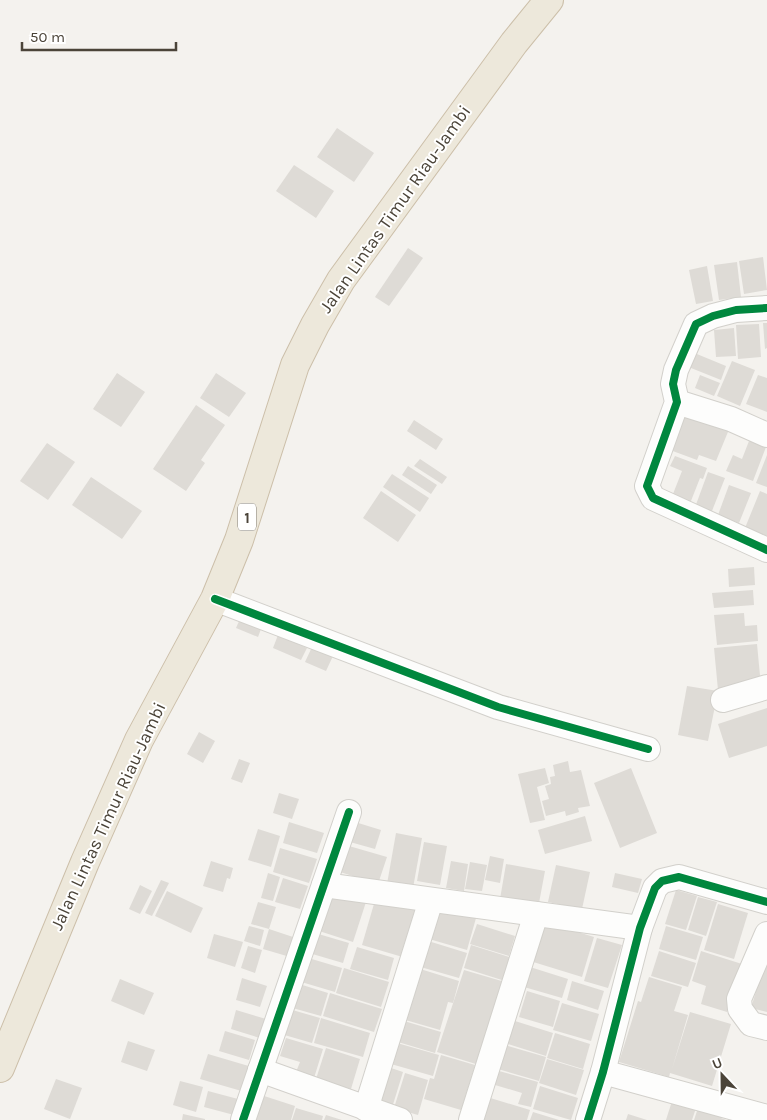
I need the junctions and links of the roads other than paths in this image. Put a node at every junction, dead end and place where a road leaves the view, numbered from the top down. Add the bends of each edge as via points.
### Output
1 (549, 0) edge
2 (767, 308) edge
3 (677, 402) junction
4 (767, 435) edge
5 (767, 550) edge
6 (215, 599) junction
7 (767, 687) edge
8 (723, 700) dead end
9 (648, 749) dead end
10 (349, 812) dead end
11 (324, 885) junction
12 (431, 900) junction
13 (767, 902) edge
14 (536, 914) junction
15 (640, 928) junction
16 (767, 934) edge
17 (767, 1028) edge
18 (0, 1068) edge
19 (260, 1070) junction
20 (603, 1072) junction
21 (366, 1109) junction
22 (767, 1117) edge
23 (244, 1120) edge
24 (400, 1120) edge
25 (471, 1120) edge
26 (588, 1120) edge

1 - 6 highway, Jalan Lintas Timur Riau-Jambi / 1 via 341,280 314,324 295,364 251,504
2 - 3 street via 736,310 696,324 676,370 673,384
3 - 4 street
3 - 5 street via 649,477 649,493 653,498
6 - 9 street via 498,707
6 - 18 highway, Jalan Lintas Timur Riau-Jambi / 1 via 140,740 77,879
7 - 8 street
10 - 11 street
11 - 12 street
11 - 19 street
12 - 14 street
12 - 21 street
13 - 15 street via 678,876 655,888
14 - 15 street
14 - 25 street
15 - 20 street
16 - 17 street via 739,998 740,1009 751,1024
19 - 21 street
19 - 23 street
20 - 22 street
20 - 26 street
21 - 24 street

